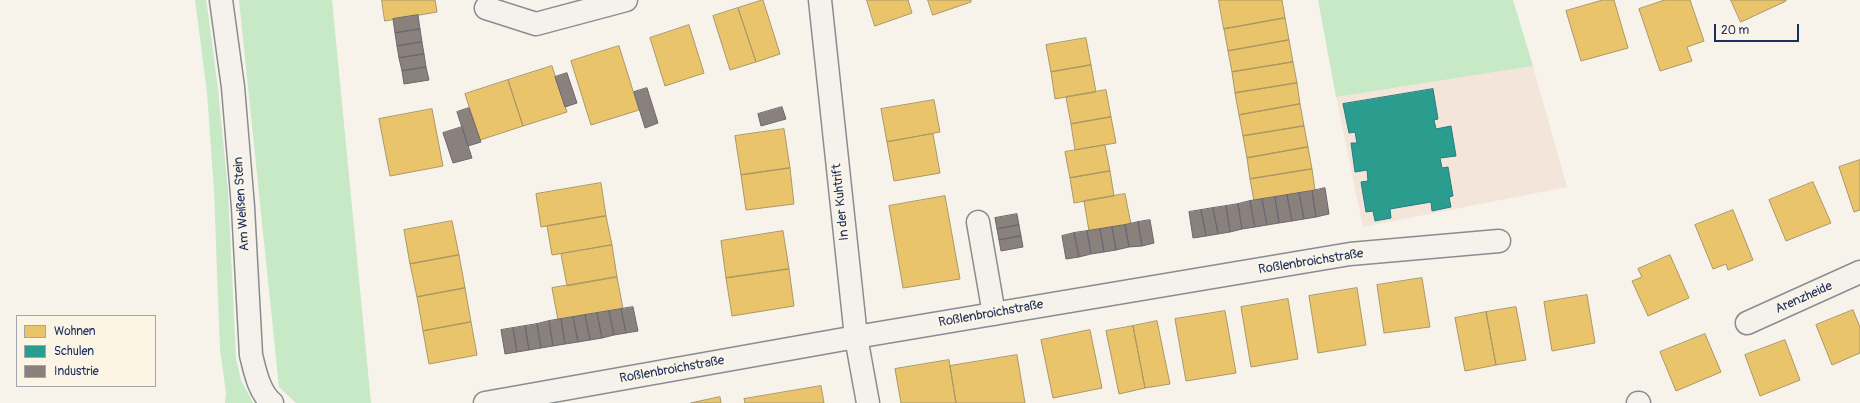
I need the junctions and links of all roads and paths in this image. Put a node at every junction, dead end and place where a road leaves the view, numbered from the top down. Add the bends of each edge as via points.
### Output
1 (221, 0) edge
2 (626, 0) edge
3 (820, 0) edge
4 (486, 8) dead end
5 (978, 222) dead end
6 (1499, 241) dead end
7 (1860, 272) edge
8 (994, 314) junction
9 (1748, 323) dead end
10 (856, 337) junction
11 (272, 403) edge
12 (485, 403) edge
13 (868, 403) edge

1 - 11 street, Am Weißen Stein via 233,87 251,355 256,377
2 - 4 street via 536,24
3 - 10 street, In der Kuhtrift
5 - 8 street
6 - 8 street, Roßlenbroichstraße via 1350,254
7 - 9 street, Arenzheide
8 - 10 street, Roßlenbroichstraße
10 - 12 street, Roßlenbroichstraße
10 - 13 street, In der Kuhtrift

